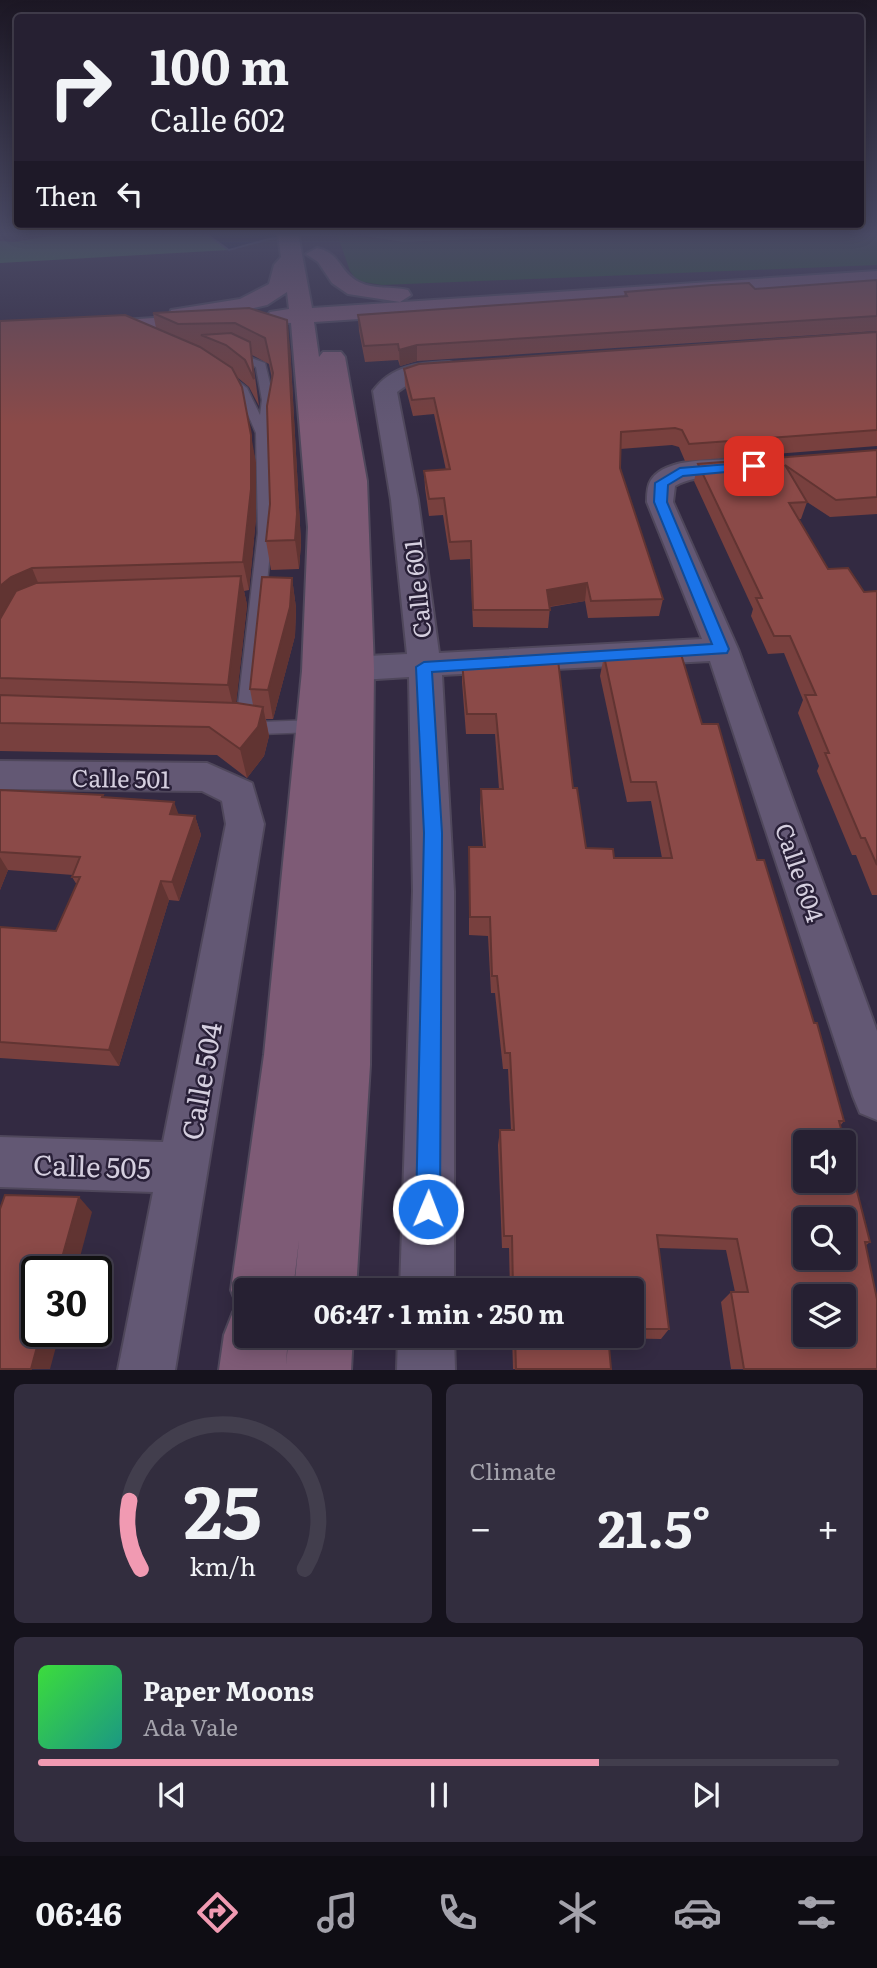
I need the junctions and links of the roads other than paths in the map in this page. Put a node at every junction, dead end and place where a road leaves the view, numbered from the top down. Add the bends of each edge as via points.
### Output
1 (265, 297) edge
2 (311, 297) edge
3 (585, 297) edge
4 (314, 315) junction
5 (150, 333) junction
6 (0, 335) edge
7 (225, 354) edge
8 (473, 367) edge
9 (214, 371) edge
10 (262, 433) junction
11 (772, 465) edge
12 (722, 649) junction
13 (424, 667) junction
14 (338, 670) junction
15 (335, 725) junction
16 (0, 775) edge
17 (239, 793) joint
18 (877, 1096) edge
19 (0, 1161) edge
20 (184, 1168) junction
21 (263, 1278) edge
22 (326, 1278) edge
23 (427, 1278) edge
24 (255, 1348) edge
25 (320, 1348) edge
26 (426, 1348) edge
27 (146, 1370) edge
28 (252, 1370) edge
29 (318, 1370) edge
30 (426, 1370) edge

1 - 5 street via 174,316
2 - 4 street
3 - 4 street
4 - 5 street
4 - 14 street via 324,527
5 - 6 street via 83,329
7 - 10 lane via 245,356 261,365 268,400
8 - 13 street, Calle 601 via 417,371 395,378 385,391 407,502
9 - 10 lane via 243,390
10 - 15 lane via 265,533 237,722 260,728
11 - 12 street, Calle 604 via 680,472 662,483 660,502
12 - 13 street
12 - 18 street, Calle 604
13 - 14 street
13 - 23 street, Calle 601 via 433,833
14 - 15 street
15 - 21 street
15 - 22 street via 343,1065
16 - 17 street, Calle 501 via 207,778
17 - 20 street, Calle 504 via 245,824
19 - 20 street, Calle 505
20 - 27 street, Calle 504
24 - 28 street
25 - 29 street
26 - 30 street

